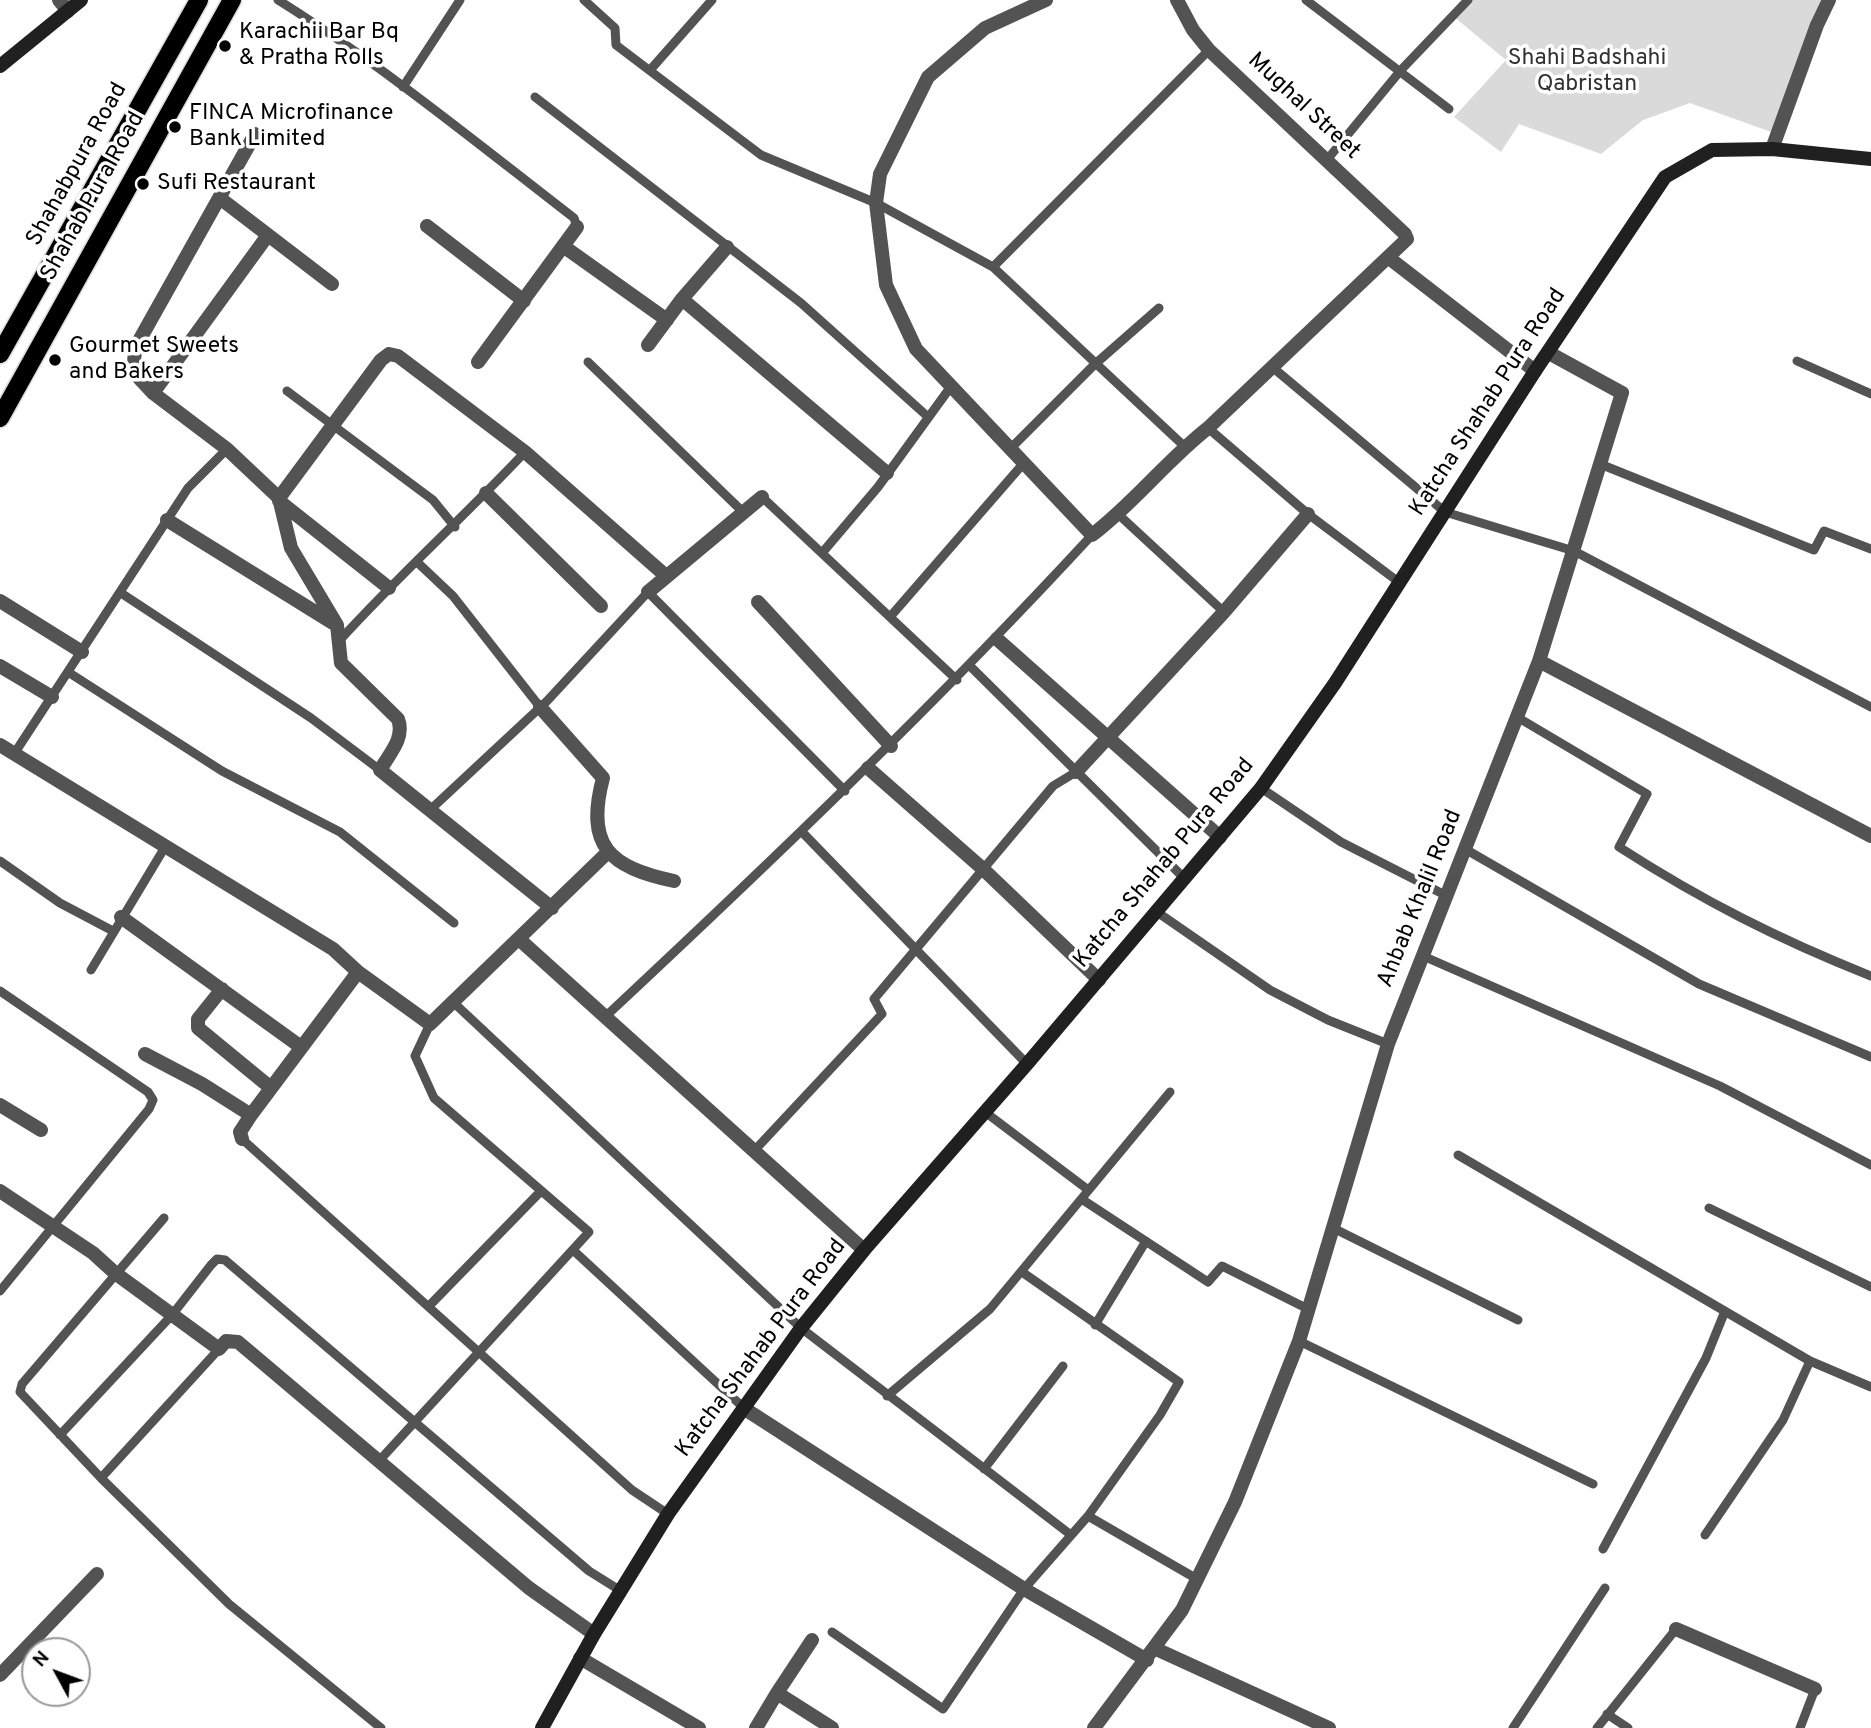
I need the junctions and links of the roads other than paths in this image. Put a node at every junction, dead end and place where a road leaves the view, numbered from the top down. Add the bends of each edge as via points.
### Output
1 (81, 0) edge
2 (199, 0) edge
3 (232, 0) edge
4 (278, 0) edge
5 (460, 0) edge
6 (584, 0) edge
7 (712, 0) edge
8 (1046, 0) edge
9 (1177, 0) edge
10 (1306, 0) edge
11 (1468, 0) edge
12 (1829, 0) edge
13 (63, 5) edge
14 (1209, 50) junction
15 (0, 66) edge
16 (650, 69) junction
17 (1401, 70) junction
18 (402, 87) junction
19 (535, 97) dead end
20 (1449, 110) dead end
21 (255, 134) dead end
22 (1772, 149) junction
23 (1871, 159) edge
24 (1326, 161) junction
25 (221, 199) junction
26 (876, 203) junction
27 (427, 226) dead end
28 (577, 227) joint
29 (268, 235) junction
30 (564, 246) junction
31 (727, 247) junction
32 (1389, 258) junction
33 (993, 267) junction
34 (332, 284) dead end
35 (682, 299) junction
36 (524, 301) junction
37 (1159, 308) dead end
38 (667, 320) junction
39 (6, 330) edge
40 (648, 345) dead end
41 (1549, 352) junction
42 (0, 354) edge
43 (1797, 361) dead end
44 (478, 362) dead end
45 (588, 362) dead end
46 (1094, 365) junction
47 (1271, 366) junction
48 (1535, 370) junction
49 (952, 385) junction
50 (287, 391) dead end
51 (153, 393) junction
52 (1871, 394) edge
53 (927, 416) junction
54 (0, 418) edge
55 (333, 426) junction
56 (1208, 428) junction
57 (1184, 446) junction
58 (227, 449) junction
59 (1009, 450) junction
60 (525, 452) junction
61 (1601, 464) junction
62 (1022, 465) junction
63 (887, 474) junction
64 (486, 493) junction
65 (762, 497) joint
66 (279, 499) junction
67 (743, 512) junction
68 (1445, 512) junction
69 (1119, 514) junction
70 (1308, 514) junction
71 (167, 520) junction
72 (455, 527) junction
73 (1092, 536) junction
74 (1871, 549) edge
75 (1573, 551) junction
76 (822, 553) junction
77 (417, 562) junction
78 (666, 576) junction
79 (1400, 583) junction
80 (389, 588) junction
81 (648, 592) junction
82 (121, 593) junction
83 (0, 601) edge
84 (758, 602) dead end
85 (601, 606) dead end
86 (1224, 612) junction
87 (890, 617) junction
88 (337, 625) junction
89 (997, 639) junction
90 (341, 640) junction
91 (82, 652) junction
92 (1539, 661) junction
93 (0, 666) edge
94 (970, 666) junction
95 (68, 672) junction
96 (957, 680) junction
97 (52, 697) junction
98 (540, 707) junction
99 (1871, 707) edge
100 (1517, 718) junction
101 (1109, 739) junction
102 (0, 746) edge
103 (891, 746) junction
104 (14, 754) junction
105 (868, 768) junction
106 (380, 770) junction
107 (1076, 772) junction
108 (1261, 788) junction
109 (845, 791) junction
110 (430, 810) junction
111 (803, 833) junction
112 (1871, 836) edge
113 (1220, 837) junction
114 (165, 847) junction
115 (1465, 849) junction
116 (607, 853) junction
117 (0, 861) edge
118 (983, 869) junction
119 (1185, 879) junction
120 (674, 881) dead end
121 (1447, 896) junction
122 (552, 908) junction
123 (1157, 912) junction
124 (121, 918) junction
125 (454, 923) dead end
126 (113, 931) junction
127 (520, 940) junction
128 (915, 949) junction
129 (1423, 956) junction
130 (91, 970) dead end
131 (358, 972) junction
132 (1871, 976) edge
133 (1099, 979) junction
134 (222, 989) junction
135 (0, 991) edge
136 (453, 1002) junction
137 (606, 1016) junction
138 (430, 1024) junction
139 (1388, 1044) junction
140 (301, 1046) junction
141 (145, 1054) dead end
142 (1871, 1057) edge
143 (1027, 1064) junction
144 (271, 1088) junction
145 (1170, 1092) dead end
146 (0, 1105) edge
147 (985, 1112) junction
148 (251, 1115) junction
149 (41, 1130) dead end
150 (242, 1139) joint
151 (753, 1152) junction
152 (1458, 1154) dead end
153 (1871, 1165) edge
154 (1087, 1189) junction
155 (0, 1191) edge
156 (541, 1191) junction
157 (1083, 1200) junction
158 (1709, 1208) dead end
159 (164, 1218) dead end
160 (55, 1226) junction
161 (1332, 1228) junction
162 (1146, 1241) junction
163 (864, 1250) junction
164 (573, 1251) junction
165 (1022, 1272) junction
166 (116, 1273) junction
167 (1871, 1287) edge
168 (0, 1291) edge
169 (429, 1306) junction
170 (1308, 1309) junction
171 (1725, 1311) junction
172 (172, 1315) junction
173 (1518, 1320) dead end
174 (1095, 1325) junction
175 (801, 1328) junction
176 (1298, 1341) junction
177 (219, 1349) junction
178 (479, 1351) junction
179 (1810, 1361) junction
180 (1063, 1366) dead end
181 (1871, 1388) edge
182 (887, 1396) junction
183 (745, 1409) junction
184 (415, 1421) junction
185 (60, 1434) junction
186 (378, 1462) junction
187 (984, 1469) junction
188 (101, 1478) junction
189 (1593, 1484) dead end
190 (668, 1514) junction
191 (1088, 1516) junction
192 (1071, 1535) junction
193 (1705, 1535) dead end
194 (1603, 1549) dead end
195 (97, 1574) dead end
196 (1197, 1579) junction
197 (1024, 1588) junction
198 (1605, 1588) dead end
199 (621, 1591) junction
200 (1676, 1629) joint
201 (832, 1632) dead end
202 (594, 1634) junction
203 (812, 1640) dead end
204 (1151, 1654) junction
205 (580, 1658) junction
206 (0, 1675) edge
207 (1815, 1689) joint
208 (778, 1693) junction
209 (1607, 1714) junction
210 (381, 1728) edge
211 (542, 1728) edge
212 (699, 1728) edge
213 (756, 1728) edge
214 (832, 1728) edge
215 (1094, 1728) edge
216 (1329, 1728) edge
217 (1513, 1728) edge
218 (1597, 1728) edge
219 (1628, 1728) edge
220 (1800, 1728) edge

1 - 13 street
2 - 39 main road, Shahabpura Road
3 - 54 main road, Shahab Pura Road
4 - 18 lane
5 - 18 lane
6 - 16 lane via 615,28 616,45
7 - 16 lane
8 - 26 street via 985,28 928,77 880,174
9 - 14 street, Mughal Street
10 - 17 lane
11 - 17 lane
12 - 22 street
13 - 15 street
14 - 24 street, Mughal Street
14 - 33 lane
16 - 26 lane via 761,155
17 - 20 lane
17 - 24 lane
18 - 28 lane via 574,218
19 - 31 lane
21 - 25 street
22 - 23 street, Katcha Shahab Pura Road
22 - 41 street, Katcha Shahab Pura Road via 1712,150 1665,177
24 - 32 street, Mughal Street via 1405,234 1407,239
25 - 29 street
25 - 51 street via 135,348 139,378
26 - 33 lane
26 - 49 street via 886,285 916,349
27 - 36 street
28 - 30 street
29 - 34 street
29 - 51 street
30 - 36 street
30 - 38 street
31 - 35 street
31 - 53 lane via 801,303
32 - 47 street
32 - 48 street
33 - 46 lane
35 - 38 street
35 - 63 street
36 - 44 street
37 - 46 lane
38 - 40 street
39 - 42 main road, Shahabpura Road
41 - 48 street, Katcha Shahab Pura Road
41 - 61 street, Ahbab Khalil Road via 1622,393
43 - 52 lane
45 - 67 lane
46 - 57 lane
46 - 59 lane
47 - 56 street
47 - 68 lane
48 - 68 street, Katcha Shahab Pura Road
49 - 53 lane
49 - 59 street
50 - 55 lane
51 - 58 street
53 - 63 lane
55 - 60 street via 389,354 398,356
55 - 66 street
55 - 72 lane via 433,500
56 - 57 street
56 - 70 lane
57 - 69 street
58 - 66 street
58 - 71 lane via 188,488
59 - 62 street
60 - 64 lane
60 - 78 street
61 - 74 lane via 1814,550 1824,531
61 - 75 street, Ahbab Khalil Road
62 - 73 street
62 - 87 lane
63 - 76 lane
64 - 72 lane
64 - 85 street
65 - 67 street
65 - 76 lane
66 - 80 street
66 - 88 street via 290,548
67 - 78 street
68 - 75 lane
68 - 79 street, Katcha Shahab Pura Road
69 - 73 street
69 - 86 lane
70 - 79 lane
70 - 86 street
71 - 82 lane
71 - 88 street
72 - 77 lane
73 - 89 lane
75 - 92 street, Ahbab Khalil Road
75 - 99 lane
76 - 87 lane
77 - 80 lane
77 - 98 lane via 453,596
78 - 81 street
79 - 108 street, Katcha Shahab Pura Road
80 - 90 lane
81 - 98 lane
81 - 109 lane
82 - 91 lane
82 - 106 lane via 311,718
83 - 91 street
84 - 103 street
86 - 101 street
87 - 96 lane
88 - 90 street
89 - 94 lane
89 - 101 street
90 - 106 street via 341,663 398,719 402,729
91 - 95 lane
92 - 100 street, Ahbab Khalil Road
92 - 112 street
93 - 97 street
94 - 96 lane
94 - 107 lane
95 - 97 lane
95 - 125 lane via 222,771 340,832
96 - 103 lane
97 - 104 lane
98 - 110 lane
98 - 116 street via 603,778 596,816
100 - 115 street, Ahbab Khalil Road
100 - 132 lane via 1647,794 1619,847 1690,893 1787,942
101 - 107 street
101 - 113 street
102 - 104 street
103 - 105 lane
104 - 114 street
105 - 109 lane
105 - 118 street
106 - 110 street
107 - 118 lane via 1053,786
107 - 119 lane
108 - 113 street, Katcha Shahab Pura Road
108 - 121 lane via 1340,842
109 - 111 lane
110 - 122 street
111 - 128 lane
111 - 137 lane
113 - 119 street, Katcha Shahab Pura Road
114 - 124 lane
114 - 131 street via 334,949
115 - 121 street, Ahbab Khalil Road
115 - 142 lane via 1699,984
116 - 120 street via 647,875
116 - 122 street
117 - 126 lane via 60,903
118 - 128 lane
118 - 133 street
119 - 123 street, Katcha Shahab Pura Road
121 - 129 street, Ahbab Khalil Road
122 - 127 street
123 - 133 street, Katcha Shahab Pura Road
123 - 139 lane via 1270,990
124 - 126 lane
124 - 134 street
126 - 130 lane
127 - 136 street
127 - 137 street
128 - 143 lane
128 - 151 lane via 874,999 882,1014
129 - 139 street, Ahbab Khalil Road
129 - 153 lane via 1720,1086
131 - 138 street
131 - 140 street
133 - 143 street, Katcha Shahab Pura Road
134 - 140 street
134 - 144 street via 198,1020 198,1028
135 - 160 lane via 148,1092 153,1100
136 - 138 street
136 - 175 lane
137 - 151 street
138 - 156 lane via 415,1056 434,1098
139 - 161 street, Ahbab Khalil Road
140 - 144 street
141 - 148 street
143 - 147 street, Katcha Shahab Pura Road
144 - 148 street
145 - 154 lane
146 - 149 street
147 - 154 lane
147 - 163 street, Katcha Shahab Pura Road
148 - 150 street via 240,1132
150 - 169 lane
151 - 163 street
152 - 171 lane
154 - 157 lane
155 - 160 street
156 - 164 lane via 589,1233
156 - 169 lane
157 - 162 lane
157 - 165 lane
158 - 167 lane
159 - 166 lane
160 - 166 street
160 - 168 lane
161 - 170 street, Ahbab Khalil Road
161 - 173 lane
162 - 170 lane via 1208,1282 1222,1266
162 - 174 lane
163 - 175 street, Katcha Shahab Pura Road
164 - 178 lane
164 - 183 lane
165 - 174 lane
165 - 182 lane via 990,1309
166 - 172 street
166 - 185 lane via 22,1384 23,1398
169 - 178 lane
170 - 176 street, Ahbab Khalil Road
171 - 179 lane
171 - 194 lane via 1706,1358
172 - 177 street
172 - 184 lane via 211,1265 217,1259 225,1260
172 - 185 lane
174 - 191 lane via 1179,1382
175 - 182 lane
175 - 183 street, Katcha Shahab Pura Road
176 - 189 lane
176 - 196 street, Ahbab Khalil Road via 1235,1502
177 - 186 street via 226,1341 238,1342
177 - 188 lane
178 - 184 lane
178 - 190 lane via 632,1490
179 - 181 lane
179 - 193 lane via 1783,1420
180 - 187 lane
182 - 187 lane
183 - 190 street, Katcha Shahab Pura Road
183 - 197 street
184 - 186 lane
184 - 199 lane via 589,1571
185 - 188 lane
186 - 202 street via 529,1588
187 - 192 lane
188 - 210 lane via 229,1604
190 - 199 street, Katcha Shahab Pura Road
191 - 192 lane
191 - 196 lane
192 - 197 lane
195 - 206 street
196 - 204 street, Ahbab Khalil Road
197 - 201 lane via 943,1709
197 - 204 street
198 - 217 lane
199 - 202 street, Katcha Shahab Pura Road
200 - 207 street
200 - 209 lane
202 - 205 street, Katcha Shahab Pura Road
203 - 208 street
204 - 215 street, Ahbab Khalil Road
204 - 216 street
205 - 211 street, Katcha Shahab Pura Road
205 - 212 street
207 - 220 lane
208 - 213 street
208 - 214 street
209 - 218 lane
209 - 219 lane

